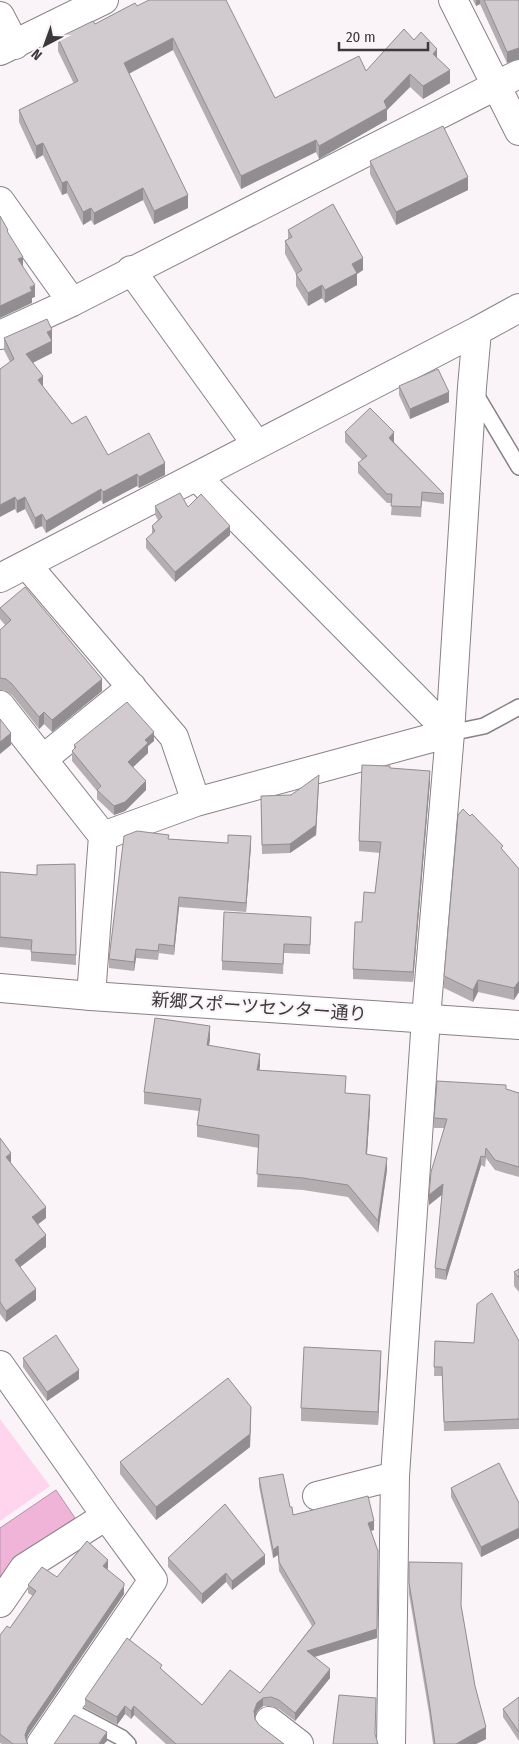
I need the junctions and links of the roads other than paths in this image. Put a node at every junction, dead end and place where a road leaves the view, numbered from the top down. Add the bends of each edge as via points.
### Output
1 (104, 0) edge
2 (453, 0) edge
3 (0, 16) edge
4 (7, 48) edge
5 (508, 80) edge
6 (519, 132) edge
7 (0, 201) edge
8 (132, 270) junction
9 (72, 302) junction
10 (519, 308) edge
11 (477, 332) junction
12 (0, 334) edge
13 (472, 387) junction
14 (257, 445) junction
15 (519, 466) edge
16 (197, 477) junction
17 (27, 565) junction
18 (0, 578) edge
19 (132, 687) junction
20 (0, 705) edge
21 (519, 708) edge
22 (450, 733) junction
23 (43, 759) junction
24 (196, 802) junction
25 (103, 836) junction
26 (0, 988) edge
27 (91, 996) junction
28 (426, 1018) junction
29 (519, 1024) edge
30 (0, 1365) edge
31 (395, 1476) junction
32 (317, 1496) dead end
33 (106, 1516) junction
34 (0, 1603) edge
35 (66, 1708) junction
36 (269, 1721) dead end
37 (41, 1744) edge
38 (128, 1744) edge
39 (299, 1744) edge
40 (391, 1744) edge

1 - 4 street
2 - 5 street
3 - 4 street
5 - 6 street
5 - 8 street
7 - 9 street
8 - 9 street
8 - 14 street
9 - 12 street
10 - 11 street
11 - 13 street
11 - 14 street
13 - 15 lane
13 - 22 street
14 - 16 street
16 - 17 street
16 - 22 street
17 - 18 street
17 - 19 street
19 - 23 street
19 - 24 street via 174,737
20 - 23 street
21 - 22 lane via 484,726
22 - 24 street
22 - 28 street
23 - 25 street
24 - 25 street
25 - 27 street
26 - 27 street, 新郷スポーツセンター通り
27 - 28 street, 新郷スポーツセンター通り
28 - 29 street, 新郷スポーツセンター通り
28 - 31 street
30 - 33 street
31 - 32 street
31 - 40 street
33 - 34 street via 24,1568
33 - 35 street via 153,1580
35 - 37 street
35 - 38 lane
36 - 39 street

